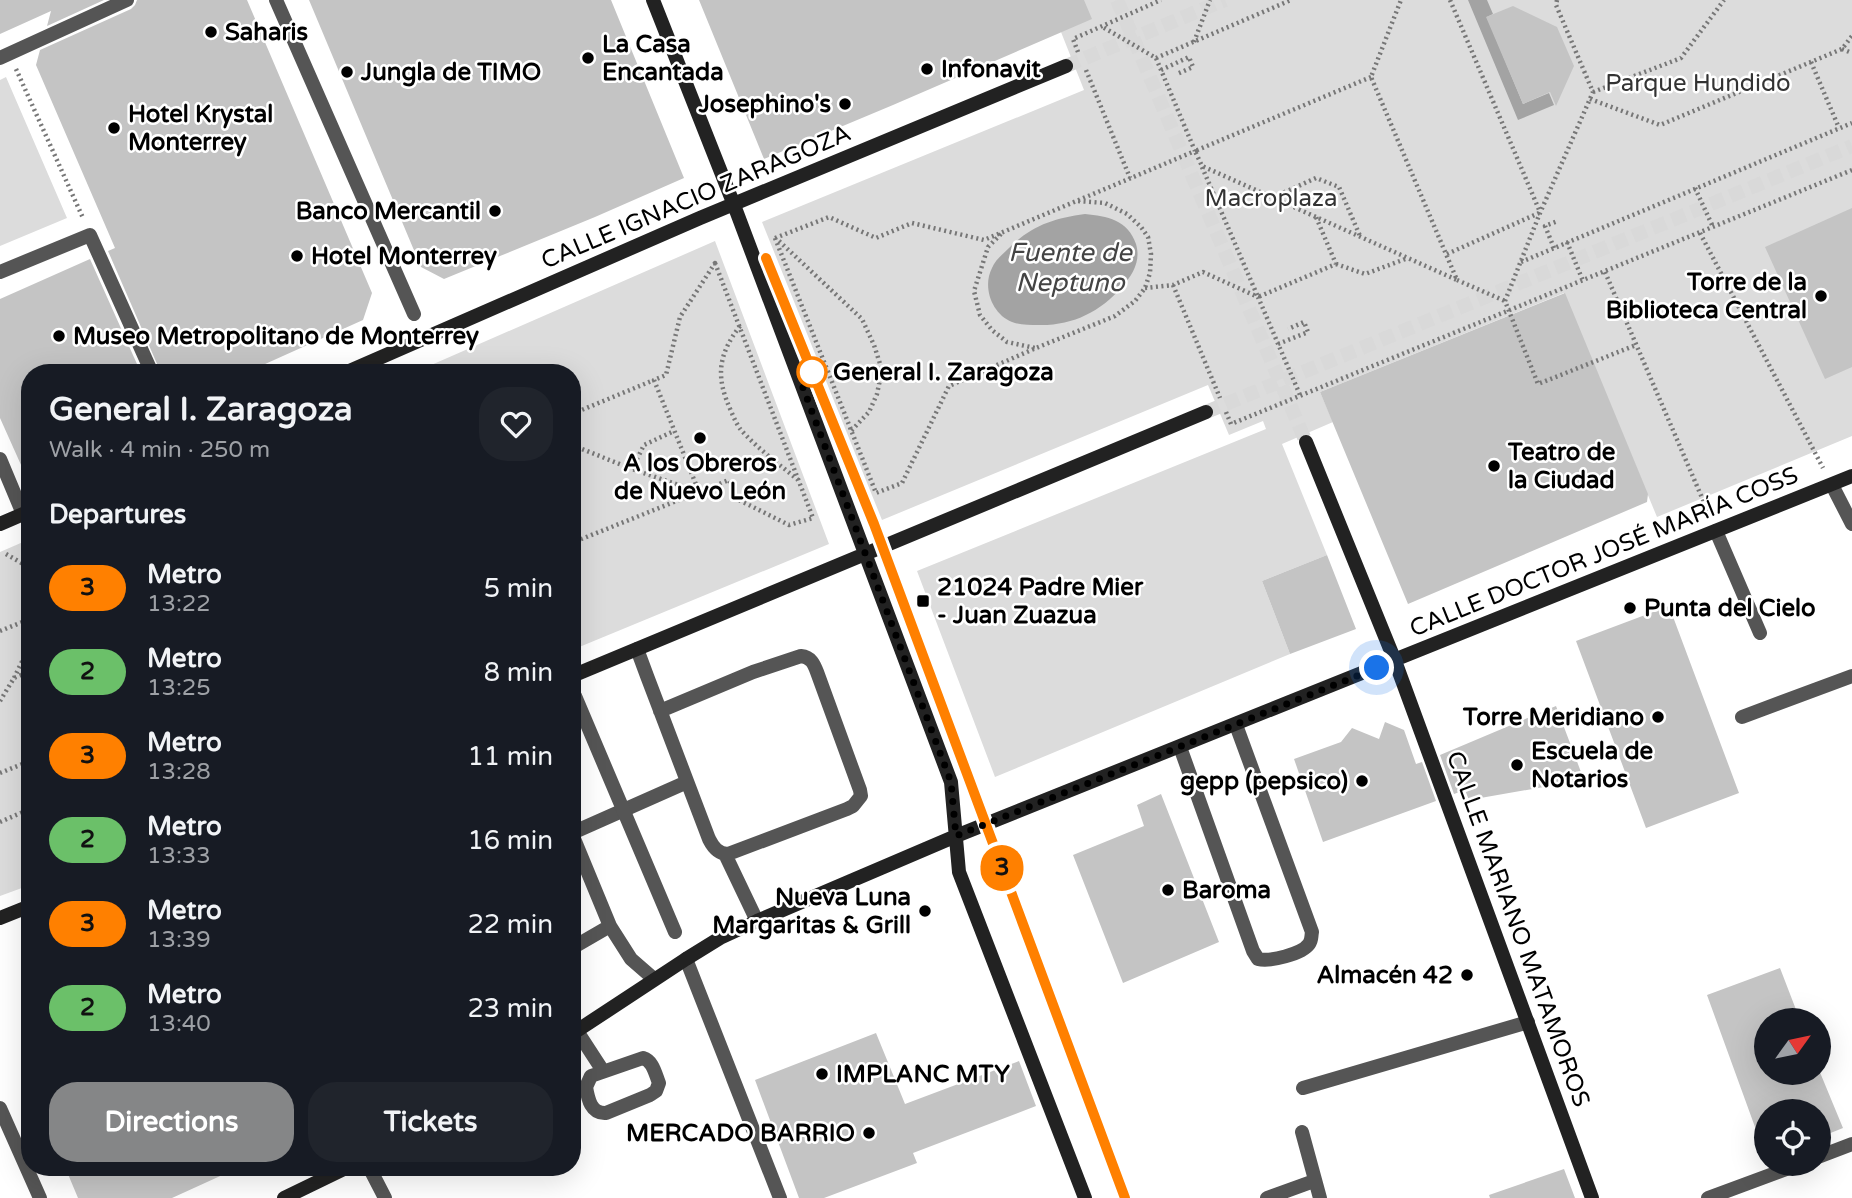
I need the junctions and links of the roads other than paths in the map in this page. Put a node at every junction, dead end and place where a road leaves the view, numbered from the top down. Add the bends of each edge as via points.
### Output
1 (127, 0) edge
2 (276, 0) edge
3 (654, 0) edge
4 (5, 56) edge
5 (1066, 66) tunnel mouth
6 (734, 205) junction
7 (0, 272) edge
8 (414, 314) dead end
9 (148, 364) edge
10 (366, 364) edge
11 (1206, 412) tunnel mouth
12 (1306, 442) tunnel mouth
13 (0, 459) edge
14 (1852, 476) edge
15 (1832, 485) junction
16 (21, 502) edge
17 (21, 514) edge
18 (0, 524) edge
19 (1852, 524) edge
20 (1716, 531) junction
21 (866, 553) junction
22 (1760, 633) dead end
23 (637, 649) junction
24 (1395, 661) junction
25 (581, 672) edge
26 (1852, 676) edge
27 (581, 710) edge
28 (660, 711) junction
29 (1742, 717) dead end
30 (1236, 725) junction
31 (1180, 747) junction
32 (687, 782) junction
33 (624, 810) junction
34 (581, 830) edge
35 (956, 836) junction
36 (725, 854) junction
37 (581, 856) edge
38 (21, 910) edge
39 (0, 918) edge
40 (758, 920) junction
41 (610, 926) junction
42 (675, 932) dead end
43 (581, 943) edge
44 (686, 959) junction
45 (654, 979) junction
46 (1528, 1023) junction
47 (581, 1028) edge
48 (581, 1039) edge
49 (603, 1071) junction
50 (1303, 1088) dead end
51 (0, 1108) edge
52 (1302, 1132) dead end
53 (1852, 1144) edge
54 (1831, 1152) edge
55 (21, 1155) edge
56 (30, 1176) edge
57 (329, 1176) edge
58 (374, 1176) edge
59 (1768, 1176) edge
60 (1314, 1181) junction
61 (40, 1198) edge
62 (284, 1198) edge
63 (385, 1198) edge
64 (780, 1198) edge
65 (1085, 1198) edge
66 (1266, 1198) edge
67 (1320, 1198) edge
68 (1592, 1198) edge
69 (1708, 1198) edge

1 - 4 street
2 - 8 street
3 - 6 street
5 - 6 street, CALLE IGNACIO ZARAGOZA
6 - 10 street, CALLE IGNACIO ZARAGOZA
6 - 21 street
7 - 9 street via 90,234
11 - 21 street
12 - 24 street, CALLE MARIANO MATAMOROS
13 - 16 street
14 - 15 street, CALLE DOCTOR JOSÉ MARÍA COSS
15 - 19 street
15 - 20 street, CALLE DOCTOR JOSÉ MARÍA COSS
17 - 18 street
20 - 22 street
20 - 24 street, CALLE DOCTOR JOSÉ MARÍA COSS
21 - 23 street
21 - 35 street via 951,782
23 - 25 street
23 - 28 street
24 - 30 street, CALLE DOCTOR JOSÉ MARÍA COSS
24 - 46 street, CALLE MARIANO MATAMOROS
26 - 29 street
27 - 33 street
28 - 32 street
28 - 36 street via 801,656 811,660 817,672 861,796 847,809
30 - 31 street, CALLE DOCTOR JOSÉ MARÍA COSS
30 - 31 street via 1312,932 1311,942 1303,949 1266,961 1253,951
31 - 35 street, CALLE DOCTOR JOSÉ MARÍA COSS
32 - 33 street
32 - 36 street via 711,844
33 - 34 street
33 - 42 street
35 - 40 street, CALLE DOCTOR JOSÉ MARÍA COSS
35 - 65 street via 959,872
36 - 40 street
37 - 41 street
38 - 39 street
40 - 44 street, CALLE DOCTOR JOSÉ MARÍA COSS
41 - 43 street
41 - 45 street via 631,959
44 - 45 street, CALLE DOCTOR JOSÉ MARÍA COSS
44 - 64 street
45 - 47 street, CALLE DOCTOR JOSÉ MARÍA COSS
46 - 50 street
46 - 68 street, CALLE MARIANO MATAMOROS
48 - 49 street
49 - 49 street via 591,1076 586,1087 592,1106 601,1113 650,1095 658,1087 647,1059
51 - 55 street
52 - 60 street
53 - 54 street
56 - 61 street
57 - 62 street
58 - 63 street
59 - 69 street
60 - 66 street
60 - 67 street

